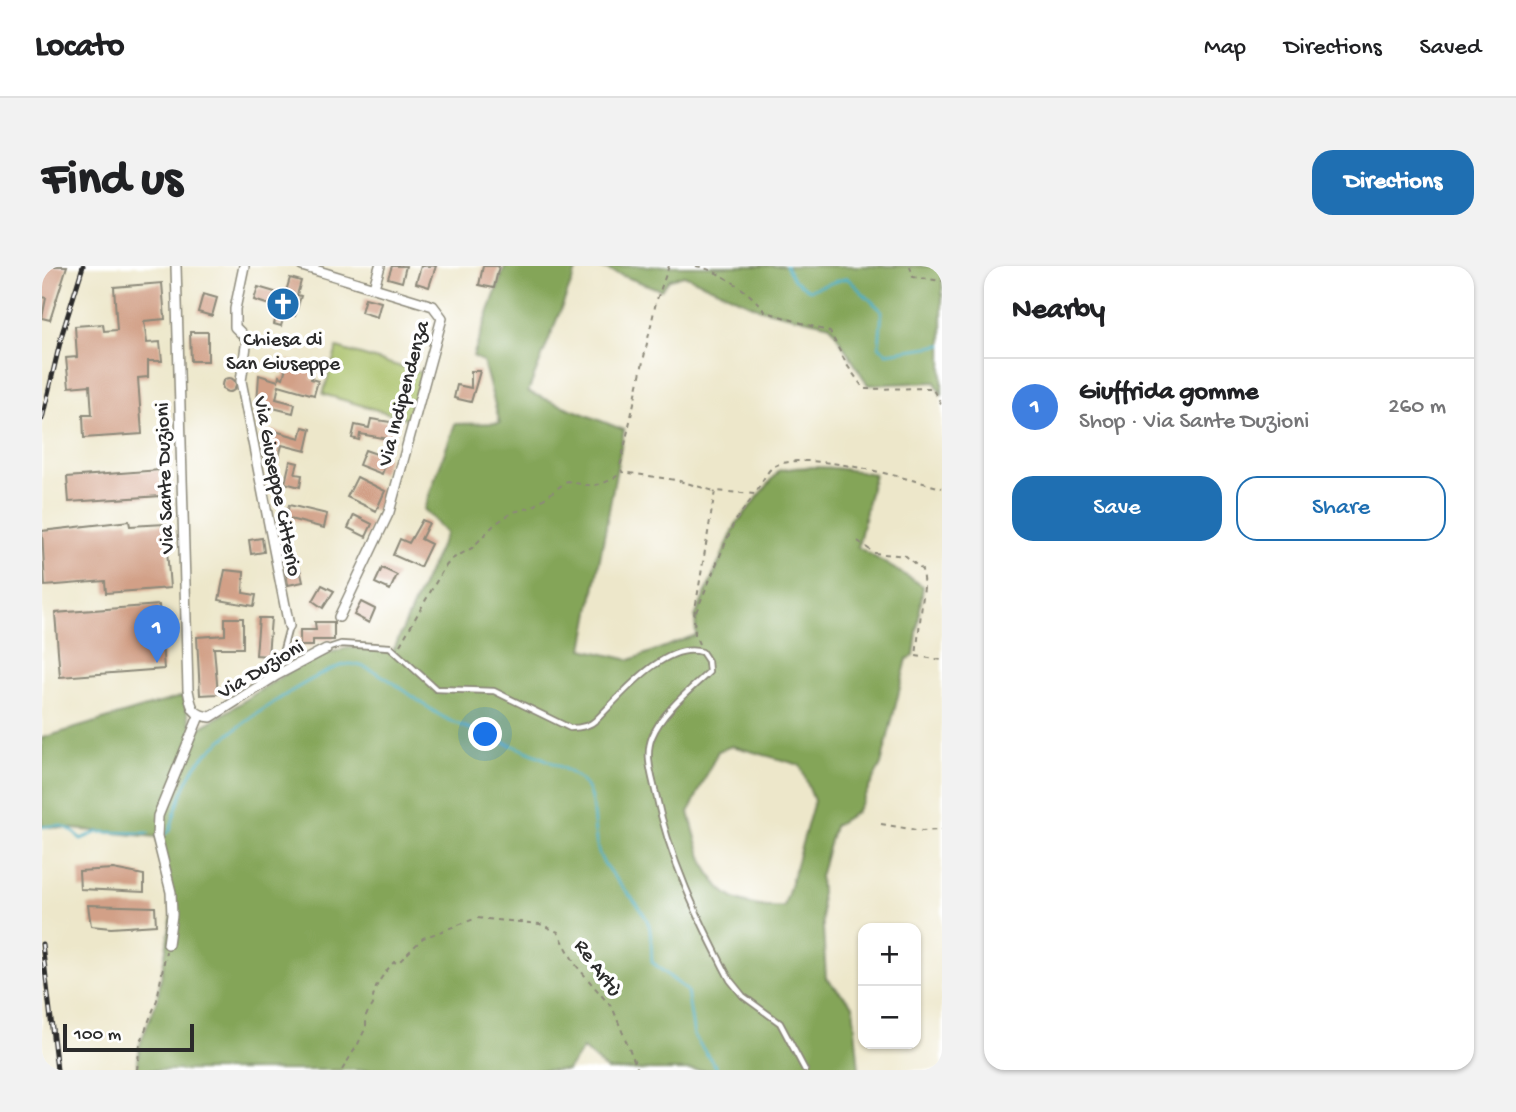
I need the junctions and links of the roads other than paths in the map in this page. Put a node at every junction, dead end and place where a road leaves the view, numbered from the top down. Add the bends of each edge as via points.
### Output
1 (176, 266) edge
2 (244, 266) edge
3 (302, 266) edge
4 (380, 266) edge
5 (374, 287) junction
6 (339, 617) dead end
7 (289, 626) joint
8 (326, 649) joint
9 (276, 675) junction
10 (188, 690) joint
11 (199, 716) junction
12 (168, 944) road end
13 (805, 1070) edge

1 - 10 street, Via Sante Duzioni
2 - 7 street, Via Giuseppe Citterio via 235,309 235,327 247,339 241,381
3 - 5 street, Via Indipendenza
4 - 5 street
5 - 6 street, Via Indipendenza via 433,306 442,318 389,512
7 - 9 lane, Via Giuseppe Citterio
8 - 9 street, Via Duzioni
8 - 13 lane via 341,644 378,644 397,652 436,689 494,691 570,728 596,721 615,698 663,659 689,650 702,652 709,672 653,733 650,744 660,816 671,857 730,980 743,996 780,1023
9 - 11 street, Via Duzioni via 217,714
10 - 11 street, Via Duzioni via 192,710
11 - 12 street via 158,816 157,836 171,892

